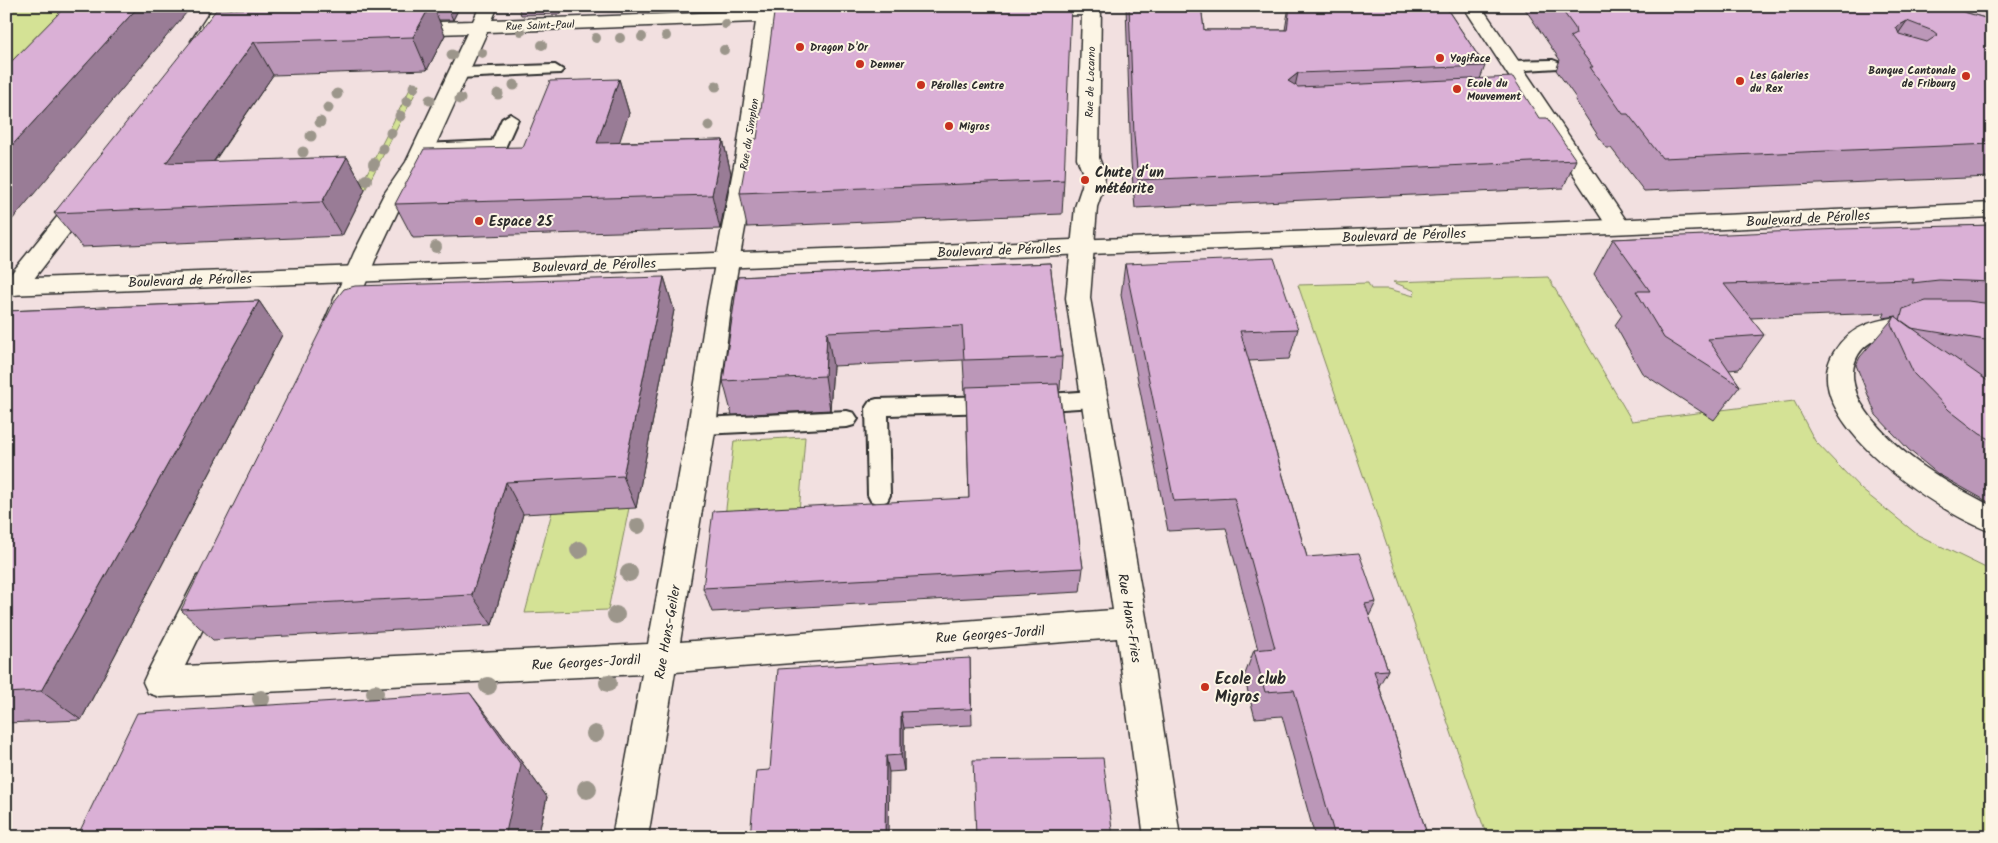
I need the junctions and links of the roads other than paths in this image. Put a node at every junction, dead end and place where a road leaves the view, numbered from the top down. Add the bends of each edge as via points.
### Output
1 (223, 6) edge
2 (489, 6) edge
3 (1472, 6) edge
4 (1092, 7) edge
5 (1013, 10) edge
6 (767, 11) edge
7 (826, 15) edge
8 (479, 27) junction
9 (391, 30) edge
10 (192, 58) edge
11 (1553, 65) dead end
12 (1511, 66) junction
13 (555, 70) dead end
14 (458, 73) junction
15 (510, 120) dead end
16 (423, 149) junction
17 (96, 183) edge
18 (1992, 210) edge
19 (1618, 226) junction
20 (1082, 247) junction
21 (726, 261) junction
22 (358, 273) junction
23 (10, 287) edge
24 (1992, 332) edge
25 (328, 342) edge
26 (1094, 399) junction
27 (847, 419) dead end
28 (702, 426) junction
29 (878, 495) dead end
30 (1992, 520) edge
31 (218, 566) edge
32 (1132, 623) junction
33 (662, 658) junction
34 (630, 837) edge
35 (1162, 837) edge

1 - 10 street via 214,35
2 - 8 street
3 - 12 street
4 - 5 street
4 - 20 street, Rue de Locarno via 1088,158 1080,180 1086,207
6 - 7 street, Rue Saint-Paul
6 - 8 street, Rue Saint-Paul
6 - 21 street, Rue du Simplon via 746,155
8 - 9 street, Rue Saint-Paul
8 - 14 street
11 - 12 lane
12 - 19 street via 1522,98
13 - 14 lane
14 - 16 street
15 - 16 lane via 498,146
16 - 22 street via 395,194
17 - 23 street
18 - 19 street, Boulevard de Pérolles
19 - 20 street, Boulevard de Pérolles
20 - 21 street, Boulevard de Pérolles
20 - 26 street, Rue Hans-Fries via 1078,298
21 - 22 street, Boulevard de Pérolles
21 - 28 street, Rue Hans-Geiler
22 - 23 street, Boulevard de Pérolles
22 - 25 street
24 - 30 street via 1928,324 1879,329 1851,345 1844,354 1840,378 1852,410 1894,458 1932,487
26 - 29 lane via 878,407
26 - 32 street, Rue Hans-Fries
27 - 28 lane
28 - 33 street, Rue Hans-Geiler
31 - 33 street, Rue Georges-Jordil via 160,682
32 - 33 street, Rue Georges-Jordil
32 - 35 street, Rue Hans-Fries
33 - 34 street, Rue Hans-Geiler

